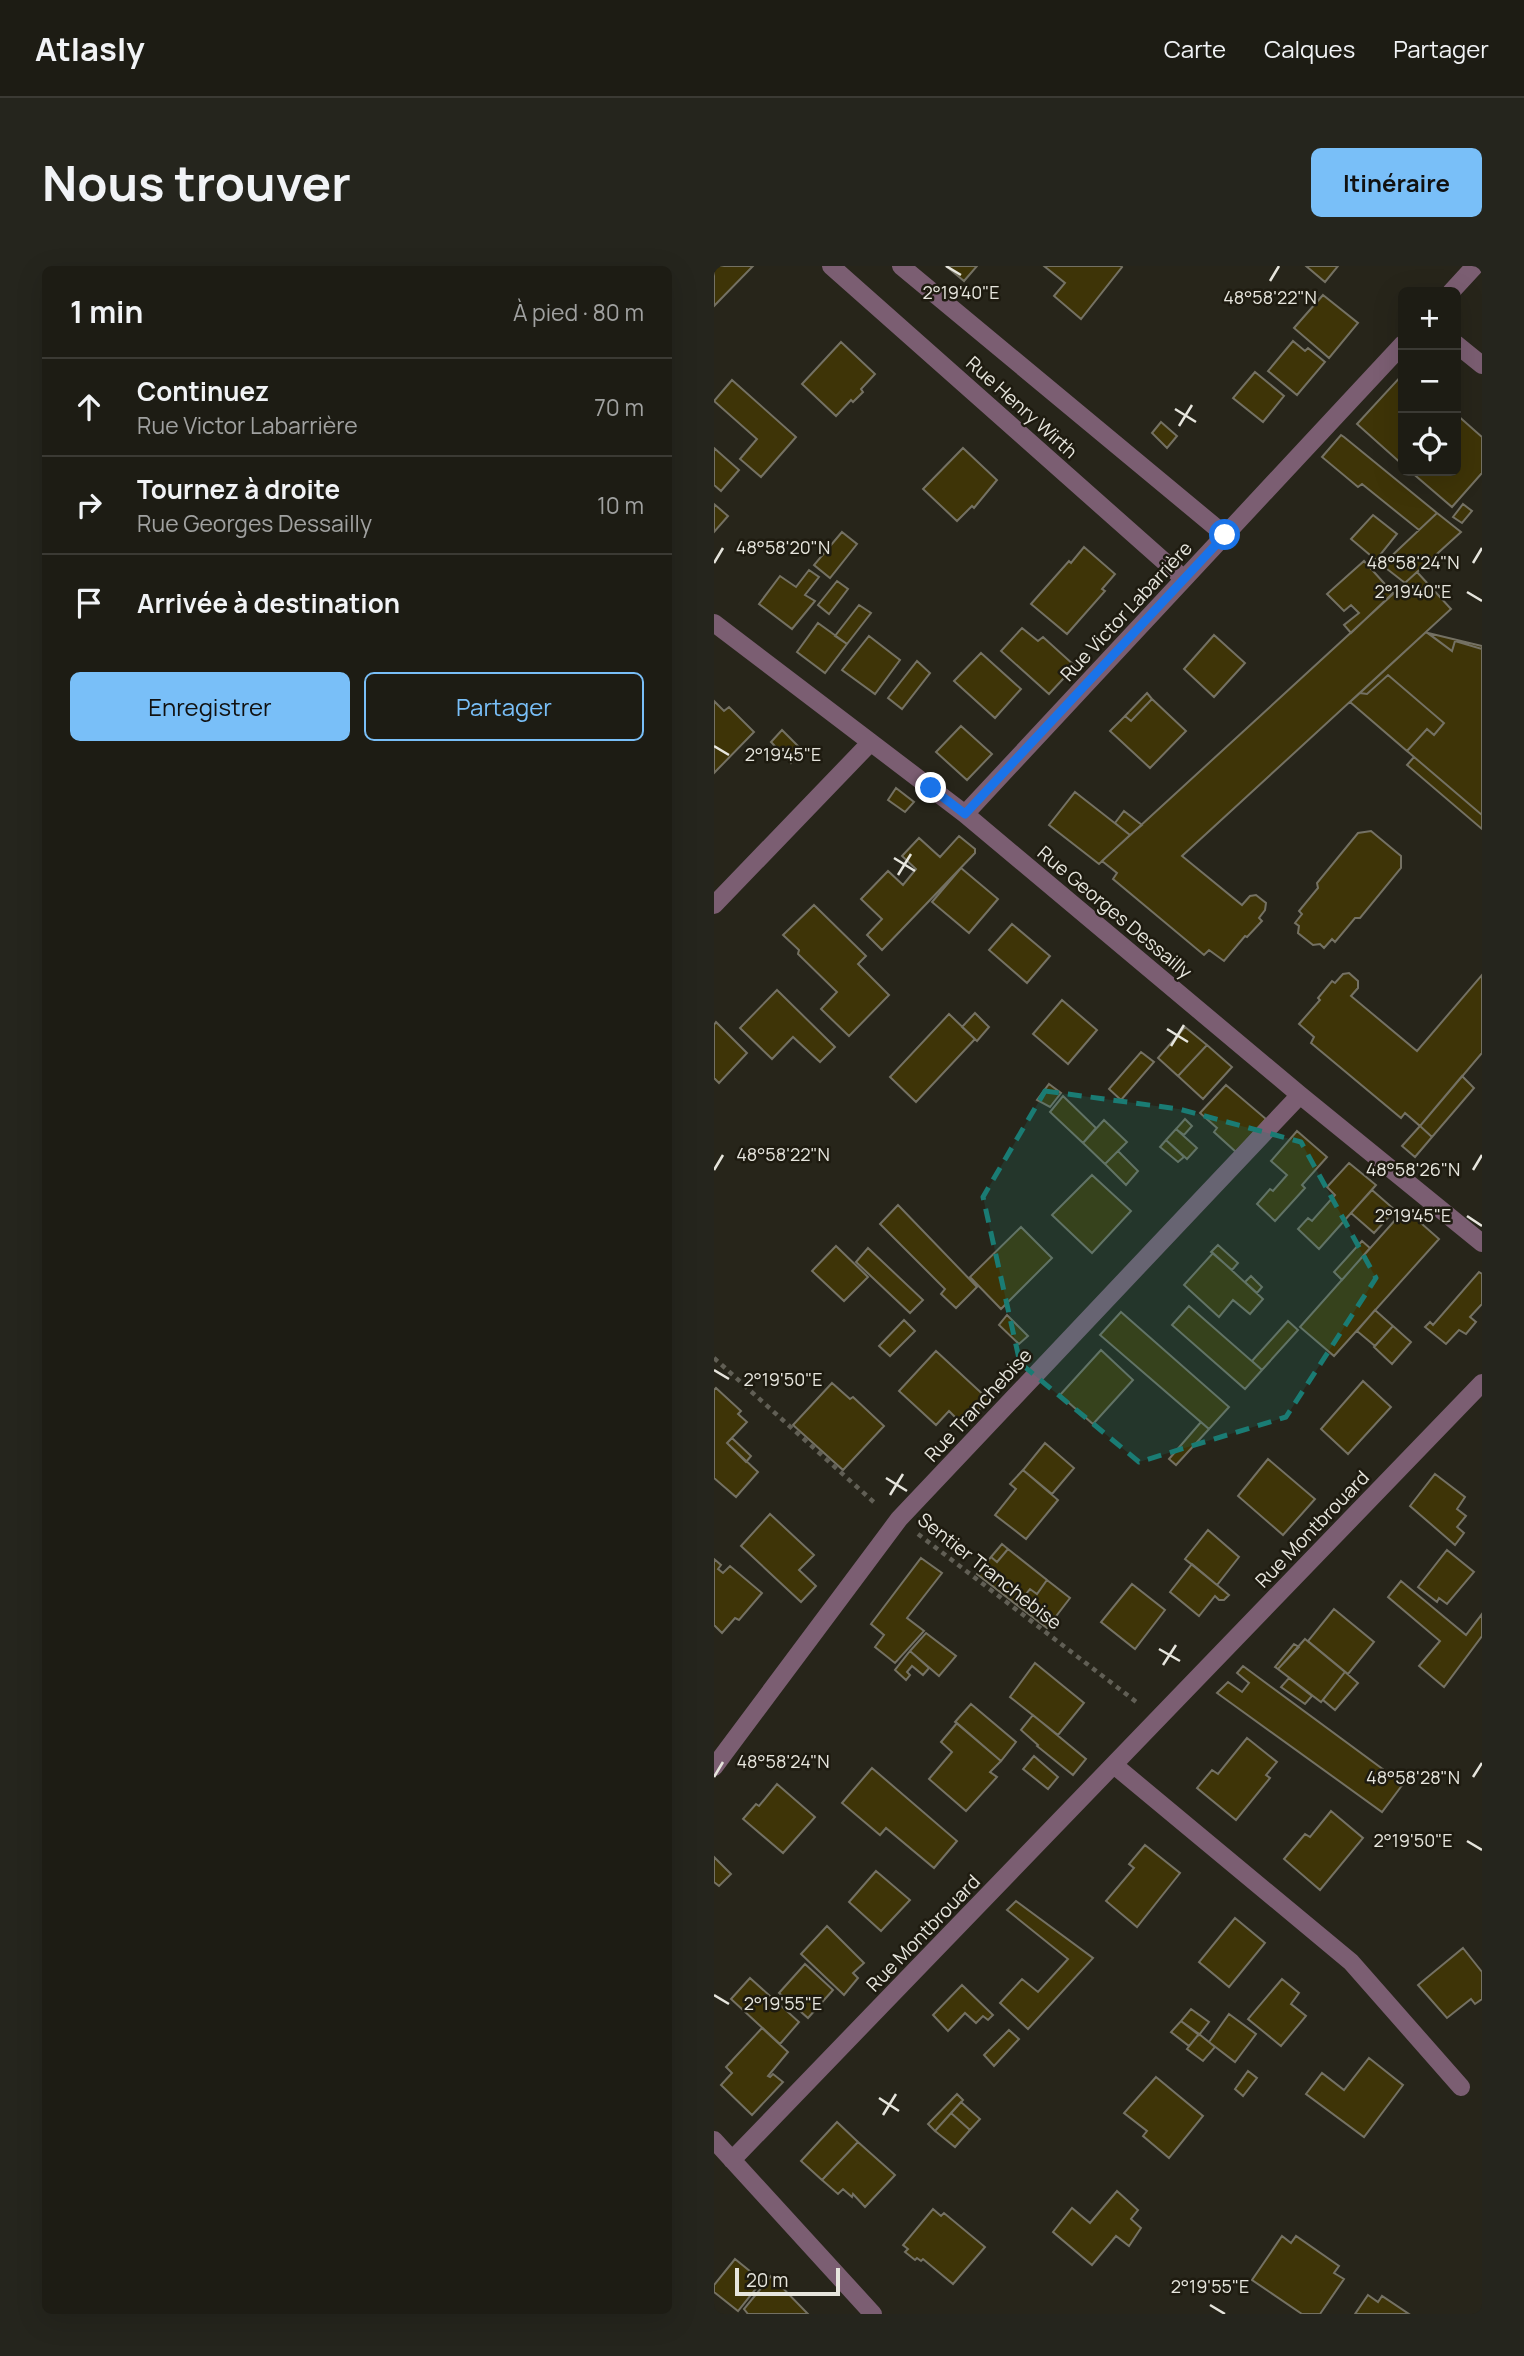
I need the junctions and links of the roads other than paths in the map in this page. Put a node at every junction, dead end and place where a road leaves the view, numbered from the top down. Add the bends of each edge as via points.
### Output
1 (831, 266) edge
2 (901, 266) edge
3 (1475, 266) edge
4 (1456, 287) edge
5 (1461, 348) edge
6 (1398, 349) edge
7 (1482, 365) edge
8 (1225, 535) junction
9 (1184, 579) junction
10 (714, 623) edge
11 (870, 743) junction
12 (965, 814) junction
13 (714, 905) edge
14 (1300, 1095) junction
15 (1482, 1243) edge
16 (1482, 1383) edge
17 (1114, 1765) junction
18 (714, 1767) edge
19 (1461, 2087) dead end
20 (714, 2140) edge
21 (732, 2160) junction
22 (873, 2314) edge

1 - 9 street, Rue Henry Wirth
2 - 8 street
3 - 4 street
5 - 7 street
6 - 8 street, Rue Victor Labarrière
8 - 9 street, Rue Victor Labarrière
9 - 12 street, Rue Victor Labarrière
10 - 11 street, Rue Georges Dessailly
11 - 12 street, Rue Georges Dessailly
11 - 13 street
12 - 14 street, Rue Georges Dessailly
14 - 15 street, Rue Georges Dessailly
14 - 18 street, Rue Tranchebise via 899,1519
16 - 17 street, Rue Montbrouard
17 - 19 street via 1351,1962
17 - 21 street, Rue Montbrouard
20 - 21 street
21 - 22 street

